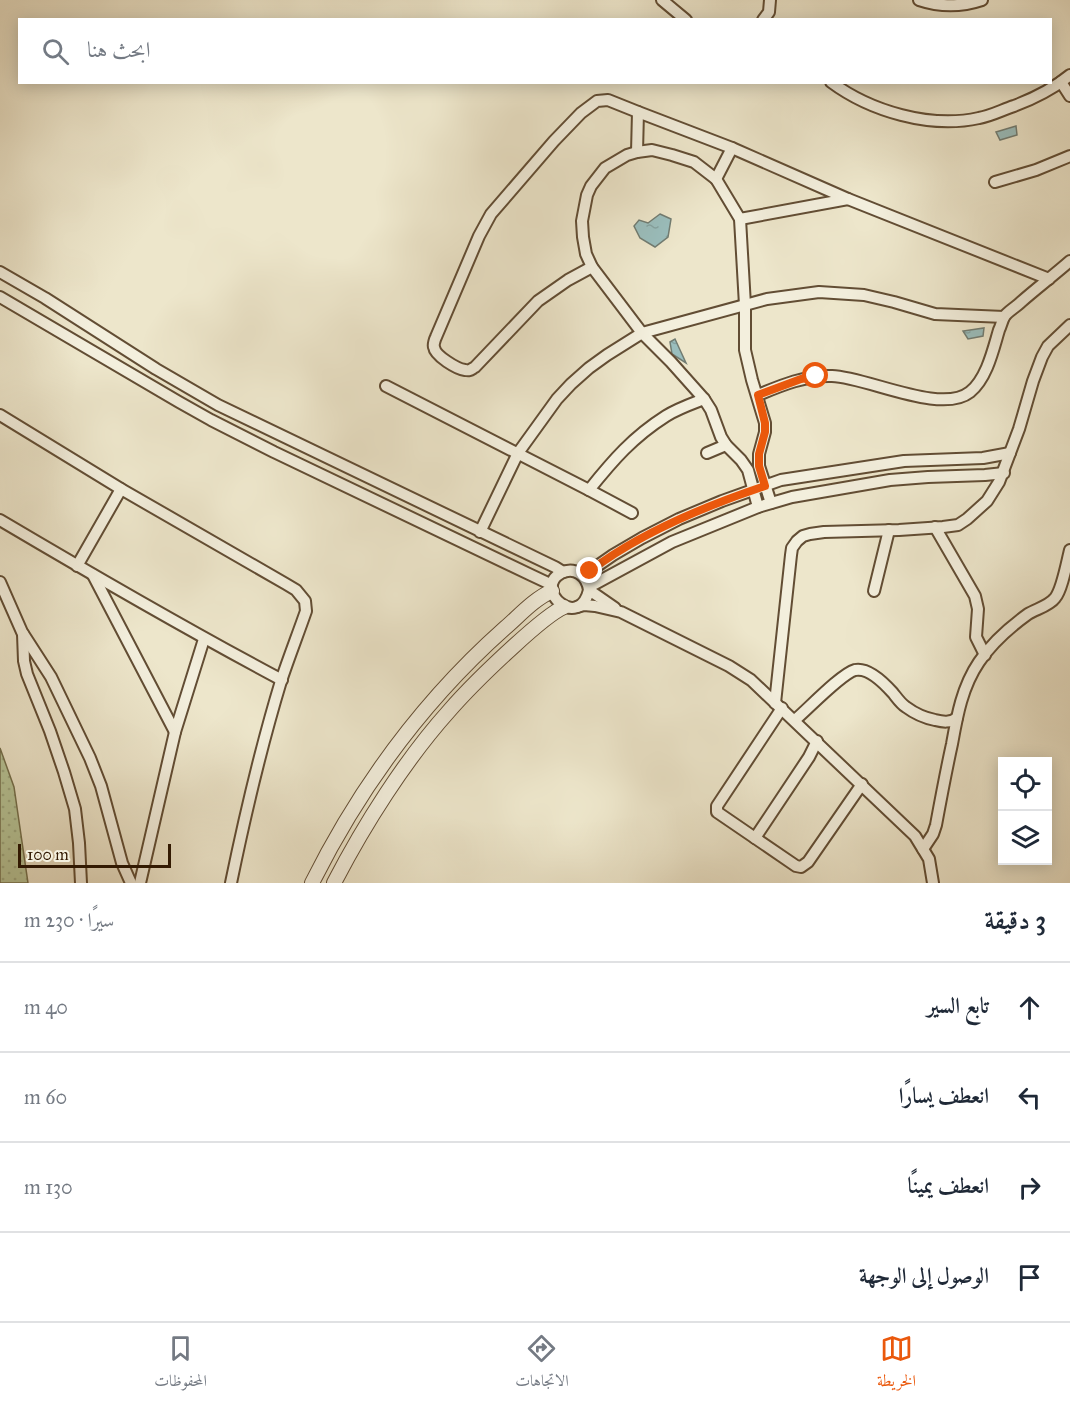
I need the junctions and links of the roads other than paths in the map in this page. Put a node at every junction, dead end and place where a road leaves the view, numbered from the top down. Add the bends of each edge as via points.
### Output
1 (662, 0) edge
2 (770, 0) edge
3 (919, 0) edge
4 (982, 0) edge
5 (769, 17) edge
6 (684, 18) edge
7 (1070, 75) edge
8 (1061, 82) junction
9 (834, 84) edge
10 (1070, 96) edge
11 (638, 112) junction
12 (732, 148) junction
13 (637, 152) junction
14 (1070, 156) edge
15 (716, 179) junction
16 (994, 182) dead end
17 (848, 199) junction
18 (740, 219) junction
19 (1070, 261) edge
20 (592, 267) junction
21 (0, 272) edge
22 (1049, 279) junction
23 (0, 297) edge
24 (745, 306) junction
25 (1004, 317) junction
26 (1070, 325) edge
27 (642, 333) junction
28 (386, 386) dead end
29 (758, 395) junction
30 (704, 399) junction
31 (0, 415) edge
32 (726, 445) junction
33 (518, 453) junction
34 (707, 453) dead end
35 (1010, 453) junction
36 (759, 454) junction
37 (741, 460) junction
38 (1004, 472) junction
39 (765, 486) junction
40 (121, 489) junction
41 (589, 490) junction
42 (754, 490) junction
43 (771, 503) junction
44 (758, 507) junction
45 (632, 513) dead end
46 (0, 520) edge
47 (935, 527) junction
48 (889, 530) junction
49 (480, 532) junction
50 (1070, 550) edge
51 (77, 566) junction
52 (1068, 568) edge
53 (563, 573) junction
54 (579, 573) junction
55 (93, 574) junction
56 (0, 582) edge
57 (589, 588) junction
58 (552, 589) junction
59 (874, 591) dead end
60 (570, 607) junction
61 (621, 612) junction
62 (22, 632) junction
63 (204, 639) junction
64 (985, 655) junction
65 (282, 680) junction
66 (778, 706) junction
67 (957, 718) junction
68 (795, 720) junction
69 (175, 732) junction
70 (817, 741) junction
71 (861, 784) junction
72 (755, 838) junction
73 (923, 849) junction
74 (81, 883) edge
75 (131, 883) edge
76 (140, 883) edge
77 (231, 883) edge
78 (312, 883) edge
79 (334, 883) edge
80 (933, 883) edge

1 - 6 street
2 - 5 street
3 - 4 street via 951,6
7 - 8 street
8 - 9 street via 993,114 951,121 892,112 857,99
8 - 10 street
11 - 12 street
11 - 13 street
11 - 20 street via 608,100 594,103 554,141 497,206 466,264 436,337 435,351 459,368 470,370 538,301
12 - 15 street
12 - 17 street
13 - 15 street via 652,150 683,158
13 - 20 street via 605,168 587,195 583,237
14 - 16 street
15 - 18 street
17 - 18 street
17 - 22 street
18 - 24 street
19 - 22 street
20 - 27 street
21 - 49 street via 218,405
22 - 25 street
23 - 58 street via 211,420 531,574
24 - 25 street via 797,294 841,292 935,314
24 - 27 street
24 - 29 street via 745,350
25 - 29 street via 986,369 977,385 963,396 940,399 908,395 833,376 801,379
26 - 35 street via 1042,357
27 - 30 street
27 - 33 street via 571,384
28 - 33 street
29 - 36 street via 765,423
30 - 32 street
30 - 41 street via 645,430 609,464
31 - 40 street
32 - 34 street
32 - 37 street
33 - 41 street
33 - 49 street
35 - 38 street
35 - 39 street via 904,461 811,474
36 - 37 street
36 - 39 street
37 - 42 street
38 - 43 street via 890,480
38 - 47 street via 987,501 967,519 958,525
39 - 42 street
39 - 43 street
40 - 51 street
40 - 65 street via 302,596 306,611
41 - 45 street
42 - 44 street
42 - 54 street via 679,519 590,571
43 - 44 street
44 - 57 street via 672,542
46 - 51 street
47 - 48 street
47 - 64 street via 975,596 975,634
48 - 59 street
48 - 66 street via 810,534 792,548
49 - 53 street
50 - 52 street
51 - 55 street
52 - 64 street via 1056,597 1021,620
53 - 54 street
53 - 58 street
54 - 57 street
55 - 63 street
55 - 69 street
56 - 62 street
57 - 60 street via 583,603
57 - 61 street
58 - 60 street via 556,601
58 - 78 street via 479,652 429,706 364,793
60 - 61 street via 596,606
60 - 79 street via 558,610 527,635 448,712 376,810
61 - 66 street via 729,666 751,680
62 - 74 street via 27,674 75,809
62 - 75 street via 51,677 90,758
63 - 65 street
63 - 69 street
64 - 67 street via 966,686
65 - 77 street
66 - 68 street
66 - 72 street via 717,808 718,813
67 - 68 street via 943,722 926,718 904,706 876,678 859,670 843,676
67 - 73 street via 936,825
68 - 70 street
69 - 76 street
70 - 71 street
70 - 72 street
71 - 72 street via 804,866 796,866
71 - 73 street via 915,836
73 - 80 street

